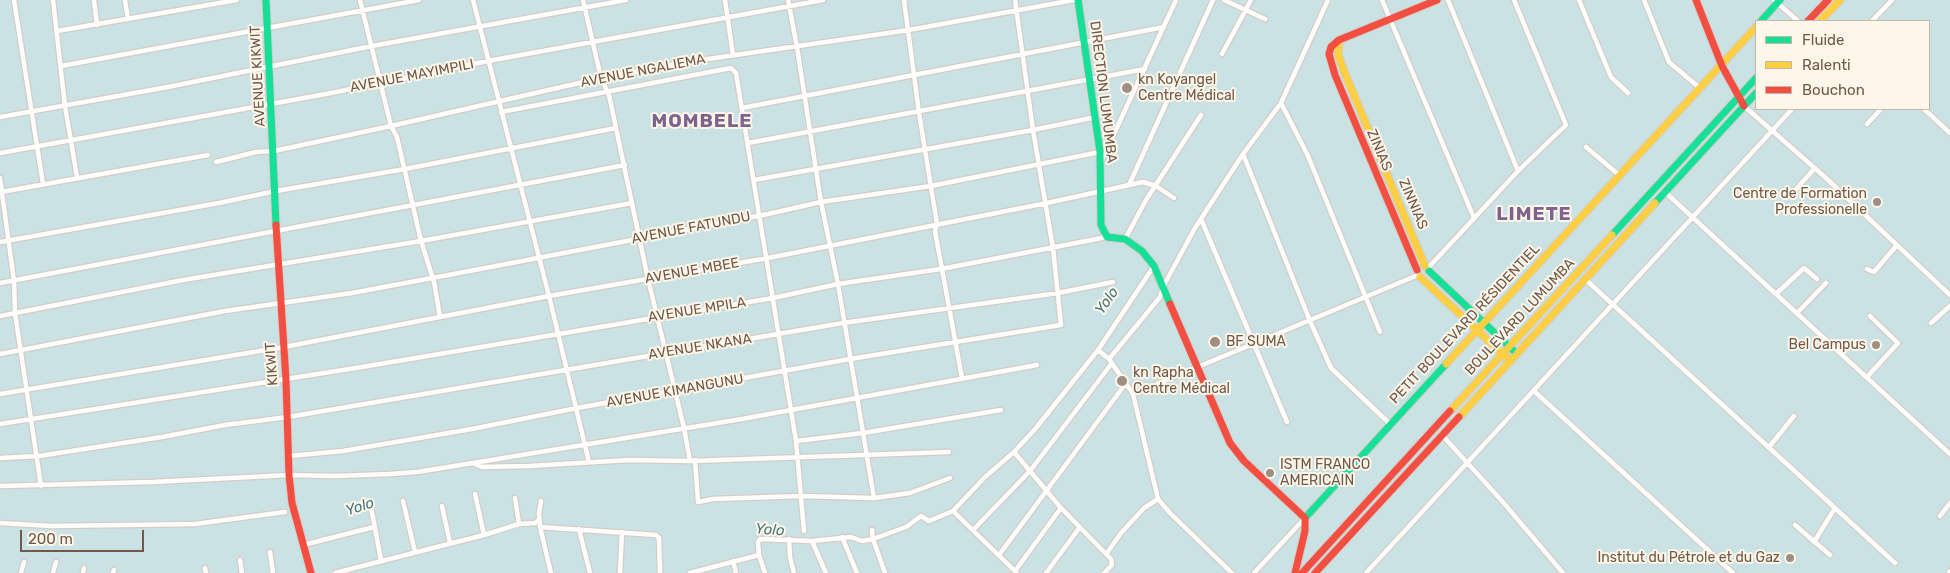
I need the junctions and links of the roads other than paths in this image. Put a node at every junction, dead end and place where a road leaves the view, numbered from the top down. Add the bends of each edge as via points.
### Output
1 (14, 0) edge
2 (53, 0) edge
3 (94, 0) edge
4 (125, 0) edge
5 (237, 0) edge
6 (266, 0) edge
7 (360, 0) edge
8 (419, 0) edge
9 (473, 0) edge
10 (583, 0) edge
11 (626, 0) edge
12 (725, 0) edge
13 (788, 0) edge
14 (824, 0) edge
15 (904, 0) edge
16 (1016, 0) edge
17 (1074, 0) edge
18 (1078, 0) edge
19 (1176, 0) edge
20 (1213, 0) edge
21 (1224, 0) edge
22 (1251, 0) edge
23 (1328, 0) edge
24 (1382, 0) edge
25 (1437, 0) edge
26 (1448, 0) edge
27 (1514, 0) edge
28 (1579, 0) edge
29 (1644, 0) edge
30 (1696, 0) edge
31 (1828, 0) edge
32 (1840, 0) edge
33 (1892, 0) edge
34 (1777, 1) edge
35 (789, 6) junction
36 (585, 8) junction
37 (362, 10) junction
38 (1246, 10) junction
39 (1017, 11) junction
40 (728, 18) junction
41 (128, 19) junction
42 (1266, 19) dead end
43 (1391, 19) junction
44 (1762, 20) edge
45 (1797, 20) edge
46 (1809, 20) edge
47 (1821, 20) edge
48 (1873, 20) edge
49 (97, 25) junction
50 (479, 26) junction
51 (1164, 27) junction
52 (1755, 28) edge
53 (268, 29) junction
54 (57, 30) junction
55 (909, 30) junction
56 (1339, 40) junction
57 (593, 43) junction
58 (1085, 43) junction
59 (372, 46) junction
60 (797, 47) junction
61 (1222, 54) dead end
62 (732, 55) junction
63 (1024, 55) junction
64 (488, 61) junction
65 (61, 66) junction
66 (270, 66) junction
67 (1722, 66) junction
68 (1145, 69) junction
69 (1344, 71) junction
70 (1334, 74) junction
71 (915, 76) junction
72 (601, 78) junction
73 (1755, 79) edge
74 (1090, 80) junction
75 (380, 82) junction
76 (1700, 89) junction
77 (1029, 91) junction
78 (608, 92) junction
79 (1628, 93) dead end
80 (1755, 94) edge
81 (804, 96) junction
82 (1739, 98) junction
83 (498, 100) junction
84 (271, 103) junction
85 (1281, 103) junction
86 (65, 106) junction
87 (1744, 106) junction
88 (742, 108) junction
89 (1791, 110) edge
90 (1880, 110) edge
91 (1925, 110) edge
92 (31, 111) junction
93 (501, 112) junction
94 (919, 113) junction
95 (1202, 115) dead end
96 (0, 117) edge
97 (1096, 117) junction
98 (1867, 124) dead end
99 (391, 126) junction
100 (616, 128) junction
101 (1033, 130) junction
102 (1772, 131) junction
103 (810, 133) junction
104 (1950, 133) edge
105 (70, 140) junction
106 (748, 143) junction
107 (36, 146) junction
108 (1586, 147) dead end
109 (924, 149) junction
110 (511, 150) junction
111 (274, 151) junction
112 (1100, 152) junction
113 (0, 153) edge
114 (1242, 154) junction
115 (208, 155) dead end
116 (1381, 159) junction
117 (216, 162) dead end
118 (1371, 163) junction
119 (1101, 164) junction
120 (625, 165) junction
121 (1040, 165) junction
122 (1815, 168) junction
123 (816, 169) junction
124 (405, 170) junction
125 (1518, 171) junction
126 (1619, 175) junction
127 (77, 177) junction
128 (0, 178) edge
129 (754, 180) junction
130 (43, 184) junction
131 (1129, 184) junction
132 (520, 186) junction
133 (931, 186) junction
134 (1156, 186) junction
135 (276, 191) junction
136 (1, 192) edge
137 (1100, 192) junction
138 (1666, 192) junction
139 (1790, 196) dead end
140 (1174, 198) dead end
141 (821, 202) junction
142 (632, 203) junction
143 (1046, 203) junction
144 (413, 206) junction
145 (760, 215) junction
146 (1474, 218) junction
147 (1693, 218) junction
148 (1201, 219) junction
149 (528, 221) junction
150 (937, 224) junction
151 (278, 230) junction
152 (1108, 237) junction
153 (641, 238) junction
154 (1125, 239) junction
155 (9, 241) junction
156 (421, 241) junction
157 (0, 242) edge
158 (830, 245) junction
159 (1898, 246) junction
160 (1054, 248) junction
161 (539, 258) junction
162 (768, 258) junction
163 (278, 264) junction
164 (1154, 266) junction
165 (1428, 268) junction
166 (941, 269) junction
167 (1867, 269) dead end
168 (1418, 274) junction
169 (432, 277) junction
170 (648, 279) junction
171 (1585, 279) junction
172 (1817, 279) dead end
173 (14, 281) junction
174 (1113, 282) dead end
175 (0, 283) edge
176 (838, 284) junction
177 (1826, 284) dead end
178 (1164, 285) junction
179 (1058, 293) junction
180 (1776, 294) junction
181 (1950, 295) edge
182 (549, 296) junction
183 (1366, 297) junction
184 (774, 298) junction
185 (281, 302) junction
186 (1613, 304) junction
187 (1950, 306) edge
188 (948, 308) junction
189 (15, 313) junction
190 (1799, 314) junction
191 (0, 316) edge
192 (657, 316) junction
193 (1870, 316) dead end
194 (440, 317) junction
195 (1310, 320) junction
196 (1483, 322) junction
197 (1932, 322) dead end
198 (843, 323) junction
199 (1476, 330) junction
200 (1380, 332) dead end
201 (558, 334) junction
202 (778, 334) junction
203 (955, 343) junction
204 (1254, 345) junction
205 (1509, 346) junction
206 (284, 347) junction
207 (21, 350) junction
208 (1098, 350) junction
209 (666, 352) junction
210 (1502, 353) junction
211 (0, 354) edge
212 (1516, 354) junction
213 (850, 359) junction
214 (1110, 361) junction
215 (1510, 361) junction
216 (1037, 365) dead end
217 (1198, 368) junction
218 (566, 369) junction
219 (785, 371) junction
220 (1867, 376) junction
221 (962, 378) junction
222 (286, 380) junction
223 (1126, 383) junction
224 (27, 390) junction
225 (1534, 391) junction
226 (674, 392) junction
227 (0, 394) edge
228 (1133, 394) junction
229 (857, 398) junction
230 (576, 408) junction
231 (791, 409) junction
232 (1001, 410) dead end
233 (1794, 416) dead end
234 (288, 417) junction
235 (31, 418) junction
236 (1287, 422) dead end
237 (0, 424) edge
238 (1390, 424) junction
239 (684, 428) junction
240 (1434, 428) junction
241 (863, 433) junction
242 (1442, 435) junction
243 (796, 441) junction
244 (585, 444) junction
245 (1769, 447) junction
246 (950, 452) dead end
247 (1014, 452) junction
248 (1950, 454) edge
249 (37, 455) junction
250 (289, 456) junction
251 (867, 456) junction
252 (0, 458) edge
253 (797, 458) junction
254 (692, 460) junction
255 (588, 462) junction
256 (1468, 462) junction
257 (473, 463) junction
258 (1030, 471) junction
259 (289, 475) junction
260 (950, 478) dead end
261 (0, 486) edge
262 (41, 486) junction
263 (1046, 490) junction
264 (475, 494) dead end
265 (801, 496) junction
266 (515, 498) dead end
267 (874, 498) junction
268 (1158, 499) junction
269 (403, 501) dead end
270 (541, 501) dead end
271 (1950, 503) edge
272 (442, 506) dead end
273 (371, 507) dead end
274 (1062, 508) junction
275 (1834, 508) junction
276 (952, 511) junction
277 (285, 512) dead end
278 (1940, 516) dead end
279 (1305, 518) junction
280 (540, 520) junction
281 (0, 522) edge
282 (519, 524) junction
283 (1796, 525) dead end
284 (374, 527) junction
285 (540, 527) junction
286 (1080, 527) junction
287 (579, 529) junction
288 (872, 530) dead end
289 (973, 530) junction
290 (804, 531) dead end
291 (622, 532) junction
292 (484, 535) junction
293 (842, 537) junction
294 (873, 539) junction
295 (788, 540) junction
296 (302, 541) junction
297 (812, 541) junction
298 (1814, 542) junction
299 (450, 543) junction
300 (270, 552) dead end
301 (415, 552) junction
302 (1107, 553) junction
303 (758, 555) junction
304 (999, 555) junction
305 (1830, 555) dead end
306 (240, 560) dead end
307 (380, 560) junction
308 (734, 561) junction
309 (24, 562) dead end
310 (56, 562) dead end
311 (1895, 563) dead end
312 (709, 570) edge
313 (1016, 572) edge
314 (22, 573) edge
315 (53, 573) edge
316 (242, 573) edge
317 (272, 573) edge
318 (311, 573) edge
319 (335, 573) edge
320 (551, 573) edge
321 (590, 573) edge
322 (620, 573) edge
323 (660, 573) edge
324 (690, 573) edge
325 (736, 573) edge
326 (765, 573) edge
327 (794, 573) edge
328 (826, 573) edge
329 (857, 573) edge
330 (885, 573) edge
331 (1046, 573) edge
332 (1104, 573) edge
333 (1232, 573) edge
334 (1254, 573) edge
335 (1296, 573) edge
336 (1302, 573) edge
337 (1315, 573) edge
338 (1366, 573) edge
339 (1563, 573) edge
340 (1733, 573) edge

1 - 92 street
2 - 54 street
3 - 49 street
4 - 41 street
5 - 41 street
6 - 53 main road, AVENUE KIKWIT
7 - 37 street
8 - 37 street
9 - 50 street
10 - 36 street
11 - 36 street
12 - 40 street
13 - 35 street
14 - 35 street, AVENUE MAYIMPILI
15 - 55 street
16 - 39 street
17 - 39 street, AVENUE NGALIEMA
18 - 58 main road, DIRECTION LUMUMBA
19 - 51 street
20 - 131 street
21 - 38 street
22 - 38 street
23 - 85 street
24 - 43 street
25 - 43 main road
26 - 125 street
27 - 125 street via 1566,125
28 - 79 street via 1611,77
29 - 76 street via 1669,62
30 - 67 main road
31 - 46 main road
32 - 47 main road
33 - 48 street
34 - 44 main road
34 - 45 street
35 - 40 street, AVENUE MAYIMPILI
35 - 60 street
36 - 50 street
36 - 57 street
37 - 53 street
37 - 59 street
38 - 42 street
38 - 61 street
39 - 55 street, AVENUE NGALIEMA
39 - 63 street
40 - 57 street, AVENUE MAYIMPILI
40 - 62 street
41 - 49 street
43 - 56 main road
43 - 146 street
49 - 54 street
50 - 59 street
50 - 64 street
51 - 58 street
51 - 68 street
52 - 67 main road, PETIT BOULEVARD RÉSIDENTIEL
53 - 65 street
53 - 66 main road, AVENUE KIKWIT
54 - 65 street
55 - 60 street, AVENUE NGALIEMA
55 - 71 street
56 - 69 main road, ZINNIAS via 1338,54
56 - 70 main road, ZINIAS via 1329,54
57 - 64 street, AVENUE MAYIMPILI
57 - 72 street
58 - 63 street
58 - 74 main road, DIRECTION LUMUMBA
59 - 66 street
59 - 75 street
60 - 62 street, AVENUE NGALIEMA
60 - 81 street
62 - 72 street, AVENUE NGALIEMA
63 - 71 street
63 - 77 street
64 - 75 street, AVENUE MAYIMPILI
64 - 83 street
65 - 86 street
66 - 84 main road, AVENUE KIKWIT
66 - 86 street
67 - 76 main road, PETIT BOULEVARD RÉSIDENTIEL
67 - 82 main road
68 - 74 street
68 - 119 street
69 - 70 main road
69 - 116 main road, ZINNIAS
70 - 118 main road, ZINIAS
71 - 81 street
71 - 94 street
72 - 78 street
72 - 83 street, AVENUE NGALIEMA
73 - 82 main road, BOULEVARD LUMUMBA
74 - 77 street
74 - 97 main road, DIRECTION LUMUMBA
75 - 84 street, AVENUE MAYIMPILI
75 - 99 street
76 - 126 main road, PETIT BOULEVARD RÉSIDENTIEL
77 - 94 street
77 - 101 street
78 - 88 street via 731,68 736,72
78 - 93 street
78 - 100 street
80 - 87 main road, BOULEVARD LUMUMBA
81 - 88 street
81 - 103 street
82 - 87 main road
82 - 205 main road, BOULEVARD LUMUMBA
83 - 93 street
83 - 99 street, AVENUE NGALIEMA
84 - 105 street, AVENUE MAYIMPILI
84 - 111 main road, AVENUE KIKWIT
85 - 114 street
85 - 183 street via 1308,156
86 - 92 street
86 - 105 street
87 - 102 street
87 - 138 main road, BOULEVARD LUMUMBA
88 - 106 street
89 - 102 street
90 - 98 street
91 - 104 street
92 - 96 street
92 - 107 street
93 - 110 street
94 - 103 street
94 - 109 street
95 - 134 street
97 - 101 street
97 - 112 main road, DIRECTION LUMUMBA
99 - 111 street, AVENUE NGALIEMA
99 - 124 street via 397,136
100 - 110 street
100 - 120 street
101 - 109 street
101 - 121 street
102 - 122 street
102 - 147 street
103 - 106 street
103 - 123 street
105 - 107 street, AVENUE MAYIMPILI
105 - 127 street
106 - 129 street
107 - 113 street, AVENUE MAYIMPILI
107 - 130 street
108 - 126 street
109 - 123 street
109 - 133 street
110 - 124 street
110 - 132 street
111 - 117 street, AVENUE NGALIEMA
111 - 135 main road, KIKWIT
112 - 119 main road, DIRECTION LUMUMBA
112 - 121 street, AVENUE FATUNDU
114 - 148 street
114 - 195 street
115 - 127 street
116 - 118 main road
116 - 165 main road, ZINNIAS
118 - 168 main road, ZINIAS
119 - 137 main road, DIRECTION LUMUMBA
120 - 132 street
120 - 142 street
121 - 133 street, AVENUE FATUNDU
121 - 143 street
122 - 139 street
122 - 159 street
123 - 129 street
123 - 141 street
124 - 135 street
124 - 144 street
125 - 146 street
126 - 196 main road, PETIT BOULEVARD RÉSIDENTIEL
127 - 130 street
128 - 136 street
129 - 145 street
130 - 136 street
131 - 134 street, AVENUE MBEE via 1143,182
131 - 137 street, AVENUE MBEE
132 - 144 street
132 - 149 street
133 - 141 street, AVENUE FATUNDU
133 - 150 street
134 - 140 street
134 - 154 street
135 - 151 main road, KIKWIT
135 - 155 street
136 - 155 street
137 - 143 street, AVENUE MBEE
137 - 152 main road, DIRECTION LUMUMBA via 1101,225
138 - 147 street
138 - 171 main road, BOULEVARD LUMUMBA
141 - 145 street, AVENUE FATUNDU
141 - 158 street
142 - 149 street
142 - 153 street
143 - 150 street, AVENUE MBEE
143 - 160 street
144 - 151 street
144 - 156 street
145 - 153 street, AVENUE FATUNDU
145 - 162 street
146 - 165 street
147 - 180 street
147 - 186 street
148 - 178 street
148 - 204 street
149 - 156 street
149 - 161 street
150 - 158 street, AVENUE MBEE
150 - 166 street
151 - 163 main road, KIKWIT
151 - 173 street
152 - 154 main road
152 - 160 street, AVENUE MPILA
153 - 161 street, AVENUE FATUNDU
153 - 170 street
154 - 164 main road via 1142,251
155 - 157 street
155 - 173 street
156 - 163 street
156 - 169 street
158 - 162 street, AVENUE MBEE
158 - 176 street
159 - 167 street via 1874,272
159 - 181 street
160 - 166 street, AVENUE MPILA
160 - 179 street
161 - 169 street, AVENUE FATUNDU
161 - 182 street
162 - 170 street, AVENUE MBEE
162 - 184 street
163 - 185 main road, KIKWIT
163 - 189 street
164 - 178 main road
164 - 208 street
165 - 168 main road via 1420,266
165 - 168 main road via 1427,277
165 - 196 main road
166 - 176 street, AVENUE MPILA
166 - 188 street
168 - 183 street
168 - 199 main road
169 - 185 street, AVENUE FATUNDU
169 - 194 street
170 - 182 street, AVENUE MBEE
170 - 192 street
171 - 186 street
171 - 212 main road, BOULEVARD LUMUMBA
172 - 180 street via 1804,268
173 - 175 street
173 - 189 street
174 - 179 street, AVENUE NKANA
176 - 184 street, AVENUE MPILA
176 - 198 street
177 - 190 street
178 - 214 street via 1160,297
178 - 217 main road
179 - 188 street, AVENUE NKANA
179 - 203 street, AVENUE KIMANGUNU via 1061,325
180 - 190 street
182 - 194 street, AVENUE MBEE
182 - 201 street
183 - 195 street
183 - 200 street
184 - 192 street, AVENUE MPILA
184 - 202 street
185 - 206 main road, KIKWIT
185 - 207 street, AVENUE FATUNDU
186 - 225 street
186 - 245 street
187 - 197 street
188 - 198 street, AVENUE NKANA
188 - 203 street
189 - 191 street
189 - 207 street
190 - 220 street
192 - 201 street, AVENUE MPILA
192 - 209 street
193 - 220 street via 1898,343
194 - 206 street, AVENUE MBEE
195 - 204 street
195 - 238 street via 1335,373
196 - 199 main road, PETIT BOULEVARD RÉSIDENTIEL
196 - 205 main road
198 - 202 street, AVENUE NKANA
198 - 213 street
199 - 210 main road
199 - 238 main road, PETIT BOULEVARD RÉSIDENTIEL
201 - 218 street
201 - 222 street, AVENUE MPILA
202 - 209 street, AVENUE NKANA
202 - 219 street
203 - 213 street, AVENUE KIMANGUNU
203 - 221 street
204 - 217 street
204 - 236 street
205 - 210 main road, BOULEVARD LUMUMBA
205 - 212 main road
206 - 222 main road, KIKWIT
206 - 224 street, AVENUE MBEE
207 - 211 street, AVENUE FATUNDU
207 - 224 street
208 - 214 street
208 - 247 street
209 - 218 street, AVENUE NKANA
209 - 226 street
210 - 215 main road
210 - 240 main road, BOULEVARD LUMUMBA
212 - 215 main road, BOULEVARD LUMUMBA
213 - 219 street, AVENUE KIMANGUNU
213 - 229 street
214 - 223 street
214 - 258 street
215 - 242 main road, BOULEVARD LUMUMBA
216 - 221 street
217 - 228 street
217 - 279 main road via 1224,432 1237,452
218 - 230 street
218 - 234 street, AVENUE NKANA
219 - 226 street, AVENUE KIMANGUNU
219 - 231 street
220 - 248 street
221 - 229 street
222 - 234 main road, KIKWIT
222 - 235 street, AVENUE MPILA
223 - 228 street
223 - 263 street
224 - 227 street, AVENUE MBEE
224 - 235 street
225 - 256 street
225 - 340 street
226 - 230 street, AVENUE KIMANGUNU
226 - 239 street
228 - 268 street
229 - 231 street
229 - 241 street
230 - 244 street
230 - 250 street, AVENUE KIMANGUNU via 343,451
231 - 239 street
231 - 243 street
232 - 241 street
233 - 245 street
234 - 249 street, AVENUE NKANA
234 - 250 main road, KIKWIT
235 - 237 street, AVENUE MPILA
235 - 249 street
238 - 279 main road, PETIT BOULEVARD RÉSIDENTIEL
239 - 244 street
239 - 254 street
240 - 242 street
240 - 336 main road, BOULEVARD LUMUMBA
241 - 243 street
241 - 251 street
242 - 256 street
242 - 337 main road, BOULEVARD LUMUMBA
243 - 253 street
244 - 255 street
244 - 257 street
245 - 275 street
246 - 251 street
247 - 258 street
247 - 276 street
249 - 252 street, AVENUE NKANA
249 - 262 street
250 - 259 main road, KIKWIT
251 - 253 street
251 - 267 street
253 - 254 street
253 - 265 street
254 - 255 street
254 - 265 street via 698,502
255 - 257 street via 482,467
256 - 338 street
256 - 339 street
257 - 259 street via 408,473
258 - 263 street
258 - 289 street
259 - 262 street
259 - 296 main road, KIKWIT
260 - 267 street via 910,493
261 - 262 street
263 - 274 street
263 - 304 street
264 - 292 street
265 - 267 street
265 - 290 street
266 - 282 street
268 - 302 street via 1144,508
268 - 333 street
269 - 301 street
270 - 280 street
271 - 278 street
272 - 299 street
273 - 284 street
274 - 286 street
274 - 313 street
275 - 298 street
275 - 311 street
276 - 289 street
276 - 294 street via 929,521 921,516 903,528
277 - 281 street via 195,524 51,526
279 - 334 street, PETIT BOULEVARD RÉSIDENTIEL
279 - 335 main road
280 - 282 street
280 - 285 street
282 - 292 street
283 - 298 street
284 - 296 street
284 - 307 street
285 - 287 street
285 - 320 street
286 - 302 street
286 - 331 street
287 - 291 street
287 - 321 street
288 - 294 street
289 - 304 street
291 - 322 street
291 - 323 street via 658,536
292 - 299 street
293 - 294 street via 862,541
293 - 297 street
293 - 329 street
294 - 330 street
295 - 297 street
295 - 303 street via 759,540
295 - 327 street
296 - 318 main road, KIKWIT
297 - 328 street
298 - 305 street
299 - 301 street
300 - 317 street
301 - 307 street
302 - 332 street via 1112,562
303 - 308 street
303 - 326 street
304 - 313 street
306 - 316 street
307 - 319 street
308 - 312 street
308 - 325 street
309 - 314 street
310 - 315 street
312 - 324 street

